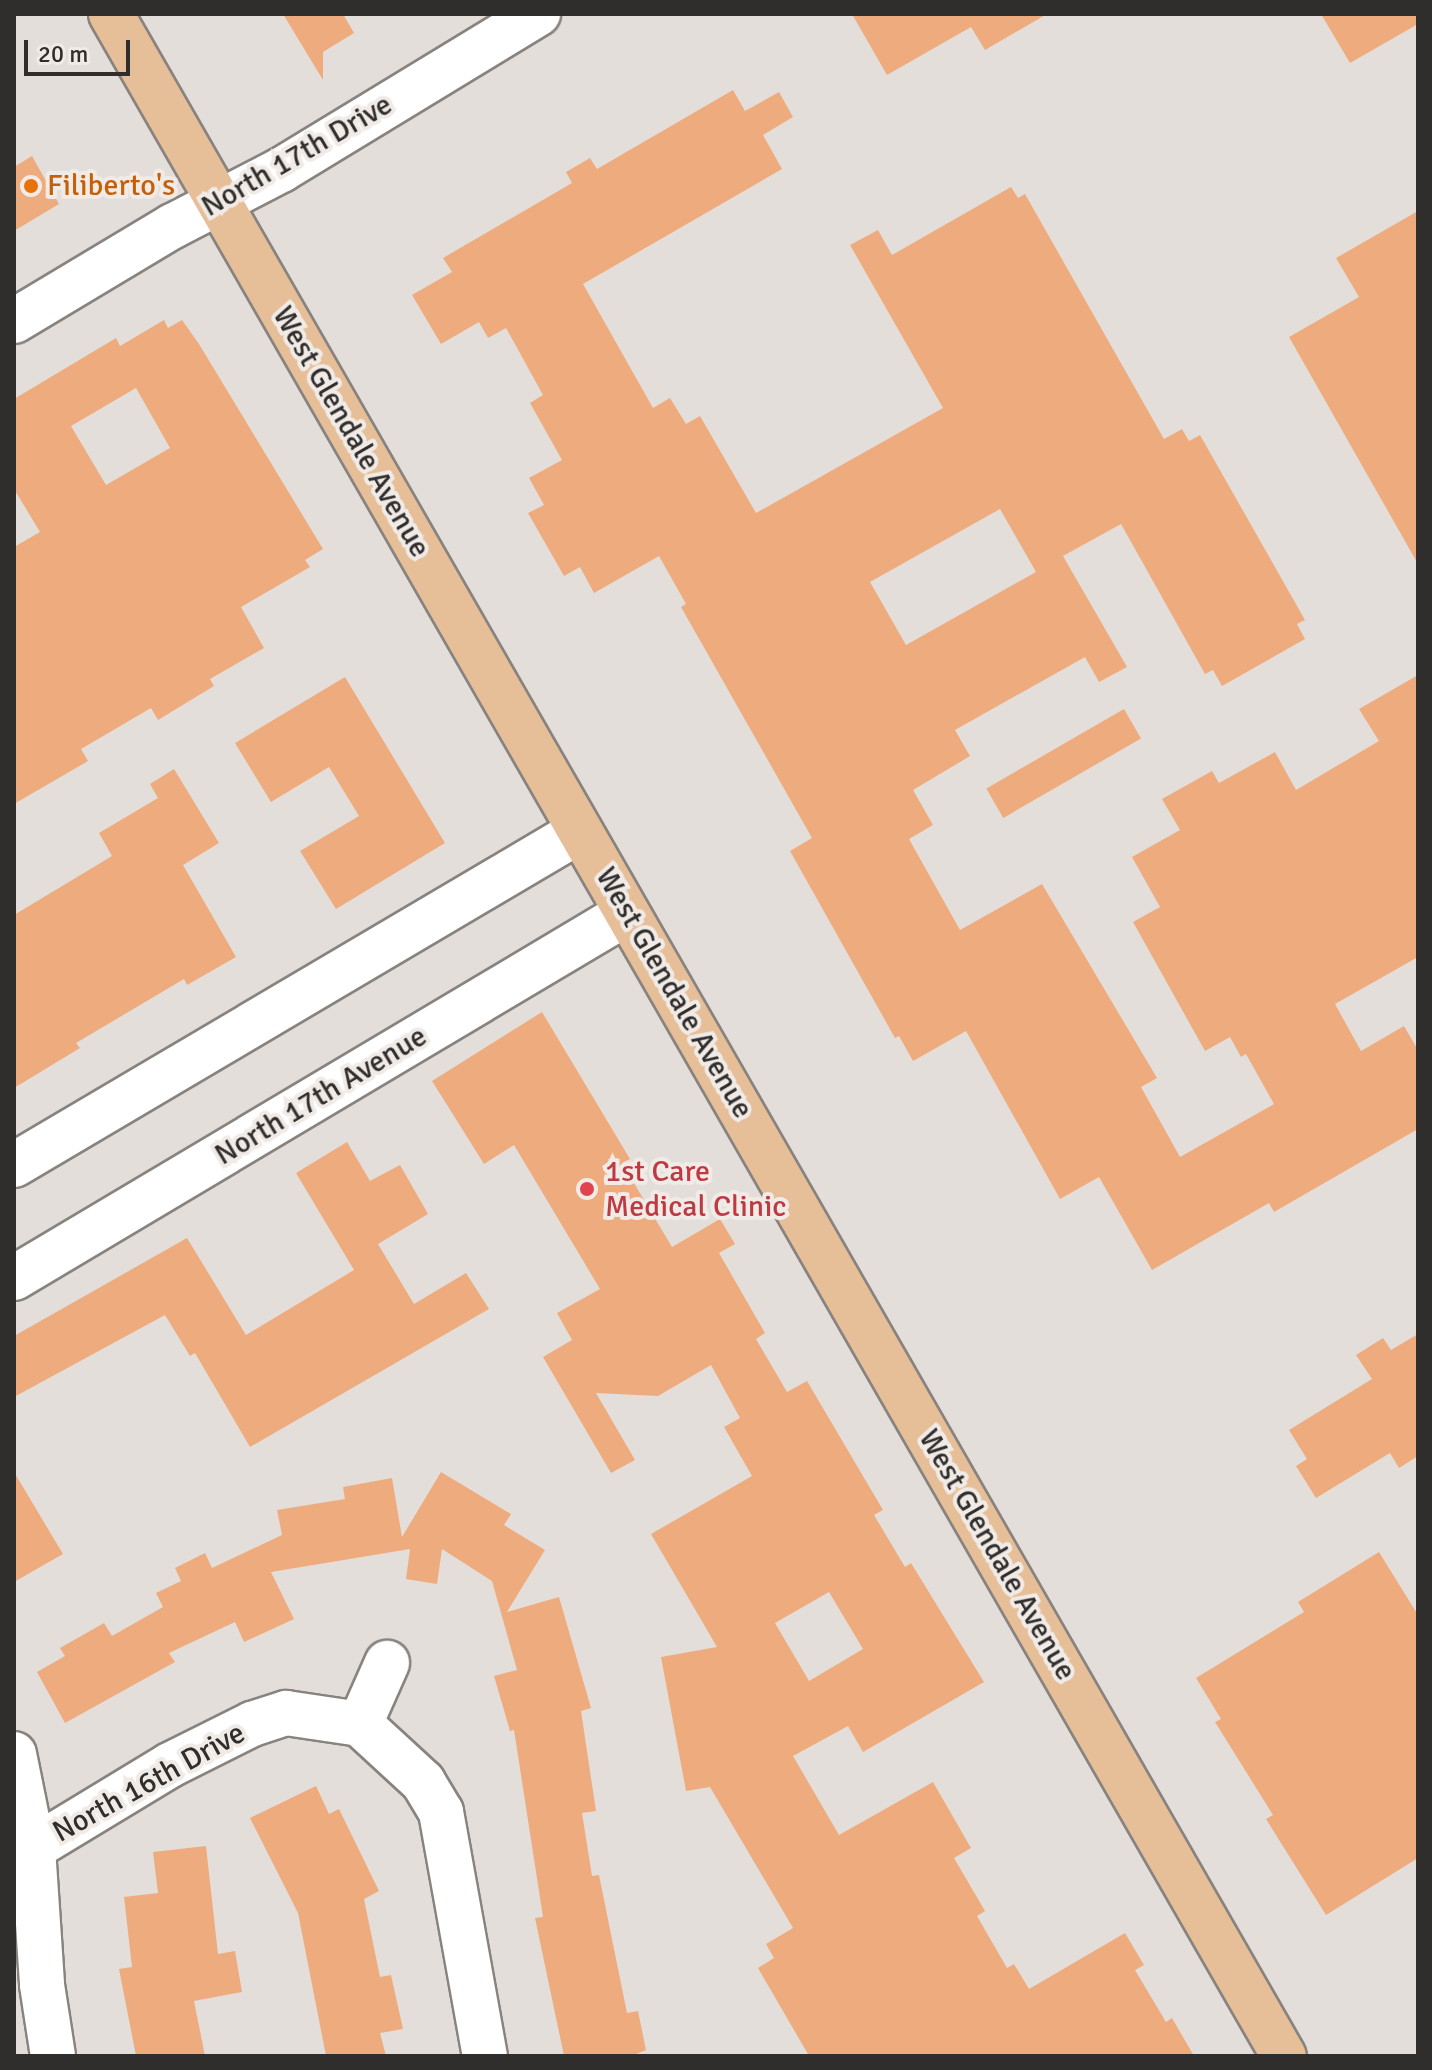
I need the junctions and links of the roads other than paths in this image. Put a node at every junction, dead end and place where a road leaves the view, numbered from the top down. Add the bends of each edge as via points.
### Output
1 (111, 14) edge
2 (538, 14) edge
3 (219, 202) junction
4 (14, 321) edge
5 (580, 831) junction
6 (627, 913) junction
7 (14, 1165) edge
8 (14, 1278) edge
9 (387, 1663) dead end
10 (360, 1724) junction
11 (14, 1754) edge
12 (33, 1848) junction
13 (53, 2056) edge
14 (485, 2056) edge
15 (1284, 2056) edge

1 - 3 main road, West Glendale Avenue
2 - 3 street, North 17th Drive
3 - 4 street, North 17th Drive
3 - 5 main road, West Glendale Avenue
5 - 6 main road, West Glendale Avenue
5 - 7 street
6 - 8 street, North 17th Avenue
6 - 15 main road, West Glendale Avenue
9 - 10 street
10 - 12 street, North 16th Drive via 286,1713 252,1724 170,1765
10 - 14 street via 423,1782 441,1812
11 - 12 street
12 - 13 street via 42,1985

